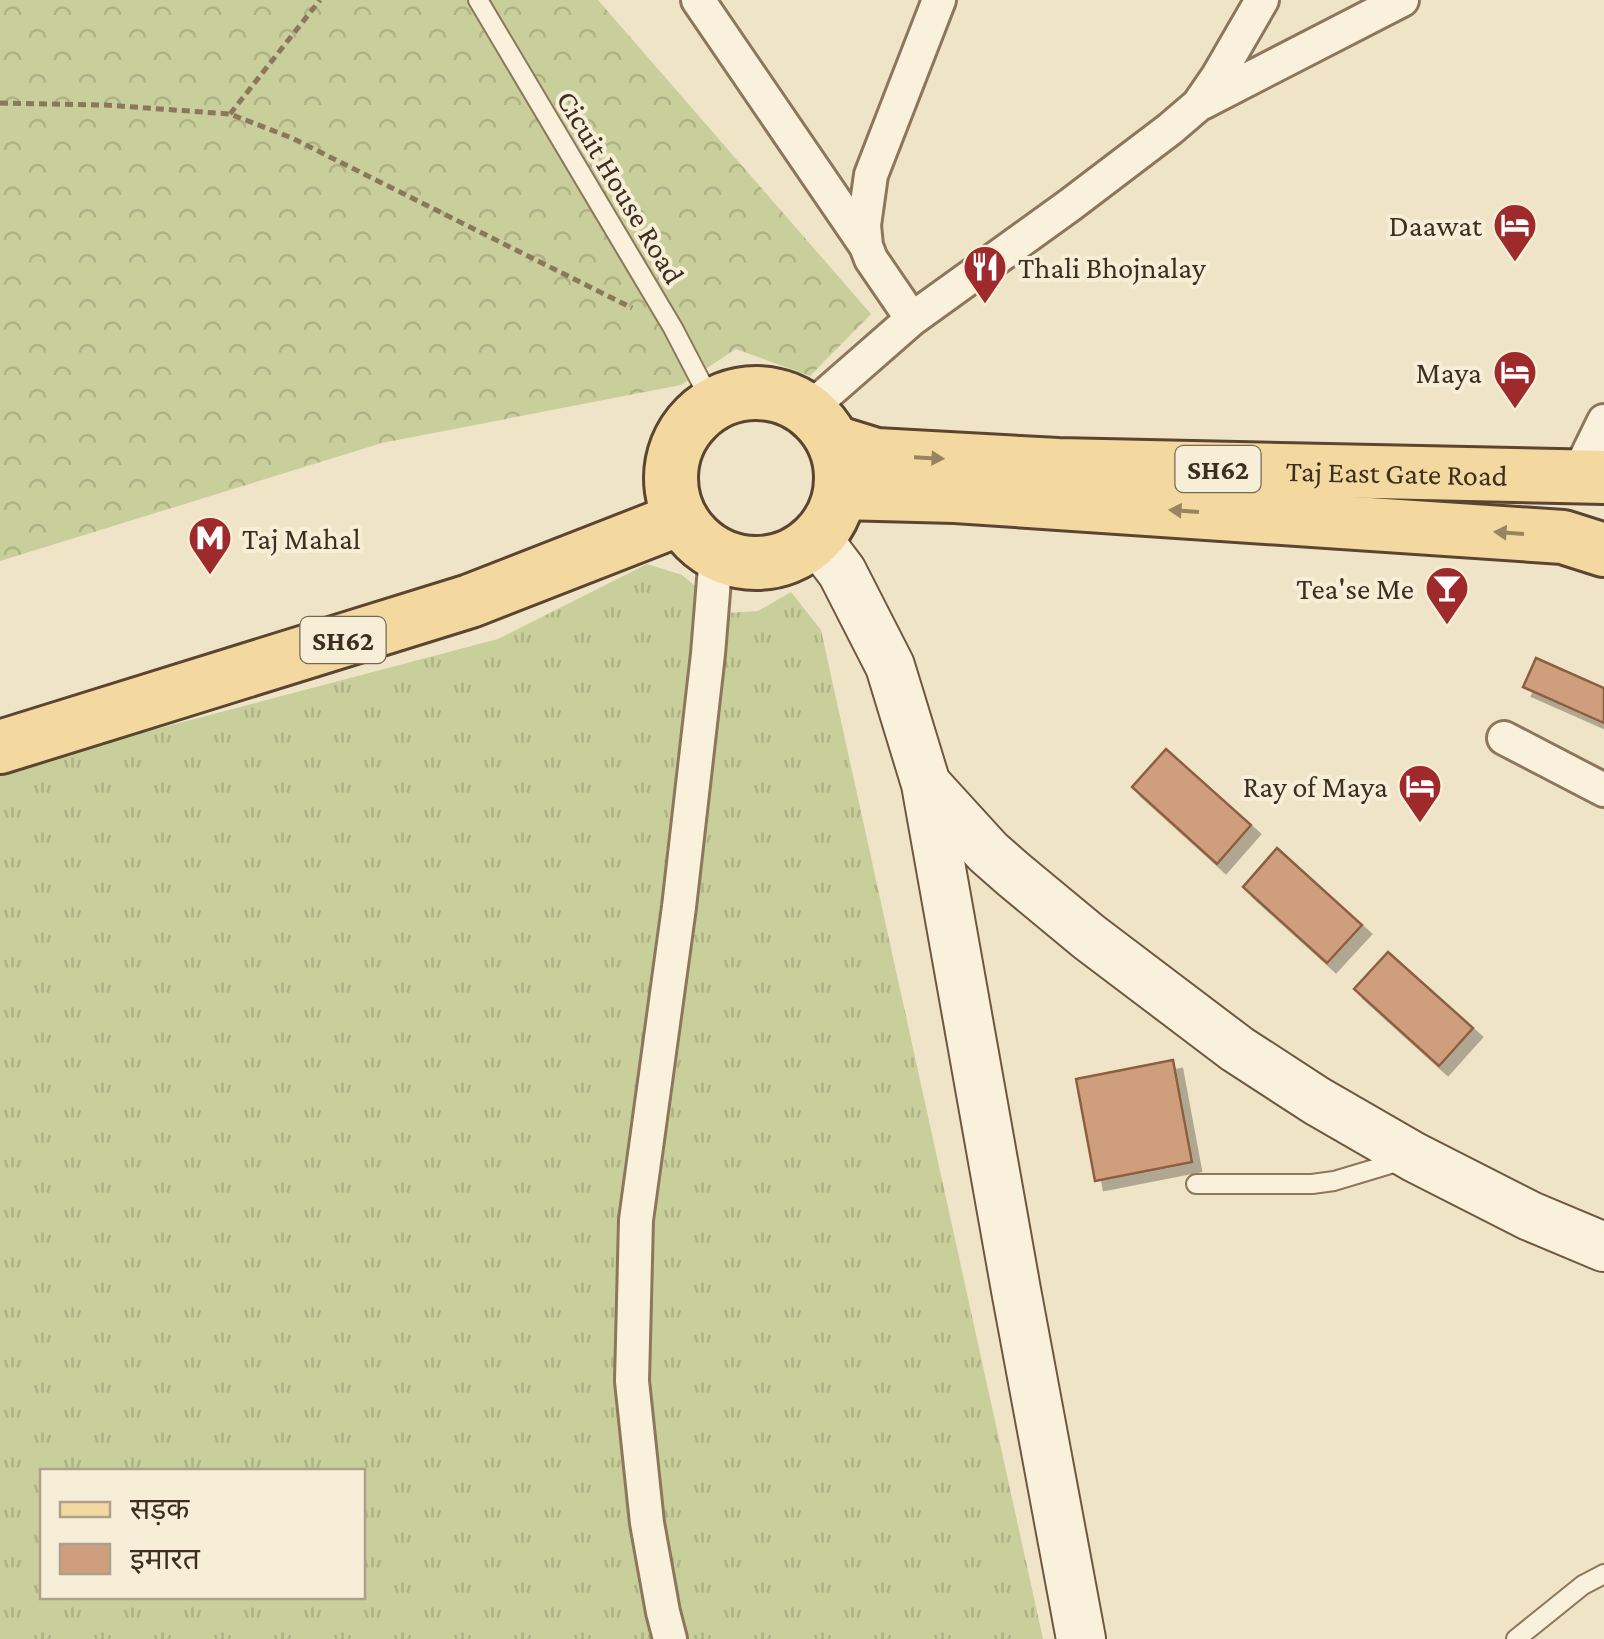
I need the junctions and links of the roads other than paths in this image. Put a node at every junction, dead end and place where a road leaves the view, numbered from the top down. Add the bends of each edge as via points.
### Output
1 (478, 0) edge
2 (698, 0) edge
3 (938, 0) edge
4 (1262, 0) edge
5 (1402, 0) edge
6 (1198, 105) junction
7 (866, 246) junction
8 (912, 318) junction
9 (712, 405) junction
10 (1604, 421) edge
11 (828, 448) junction
12 (1590, 476) edge
13 (698, 537) junction
14 (817, 539) junction
15 (1604, 550) edge
16 (1504, 738) dead end
17 (0, 747) edge
18 (926, 784) junction
19 (1604, 790) edge
20 (1414, 1157) junction
21 (1196, 1184) dead end
22 (1604, 1247) edge
23 (1604, 1574) edge
24 (670, 1639) edge
25 (1081, 1639) edge
26 (1516, 1639) edge

1 - 9 lane, Cicuit House Road
2 - 7 street
3 - 7 street via 871,175
4 - 6 street
5 - 6 street
6 - 8 street
7 - 8 street
8 - 11 street
9 - 11 main road, SH62 via 751,393 790,400
9 - 13 main road via 678,443 671,468 672,494
10 - 12 street
11 -> 12 main road, Taj East Gate Road / SH62 via 1058,465
11 - 14 main road via 832,518
15 -> 11 main road, SH62 via 1563,537 955,496
13 - 14 main road via 737,562 758,565 780,561
13 - 17 main road, SH62
13 - 24 street via 708,654 636,1220 632,1382 647,1523
14 - 18 street via 842,572 890,666
16 - 19 street
18 - 20 street via 988,852 1089,937 1237,1049
18 - 25 street
20 - 21 lane via 1312,1184
20 - 22 street
23 - 26 lane

